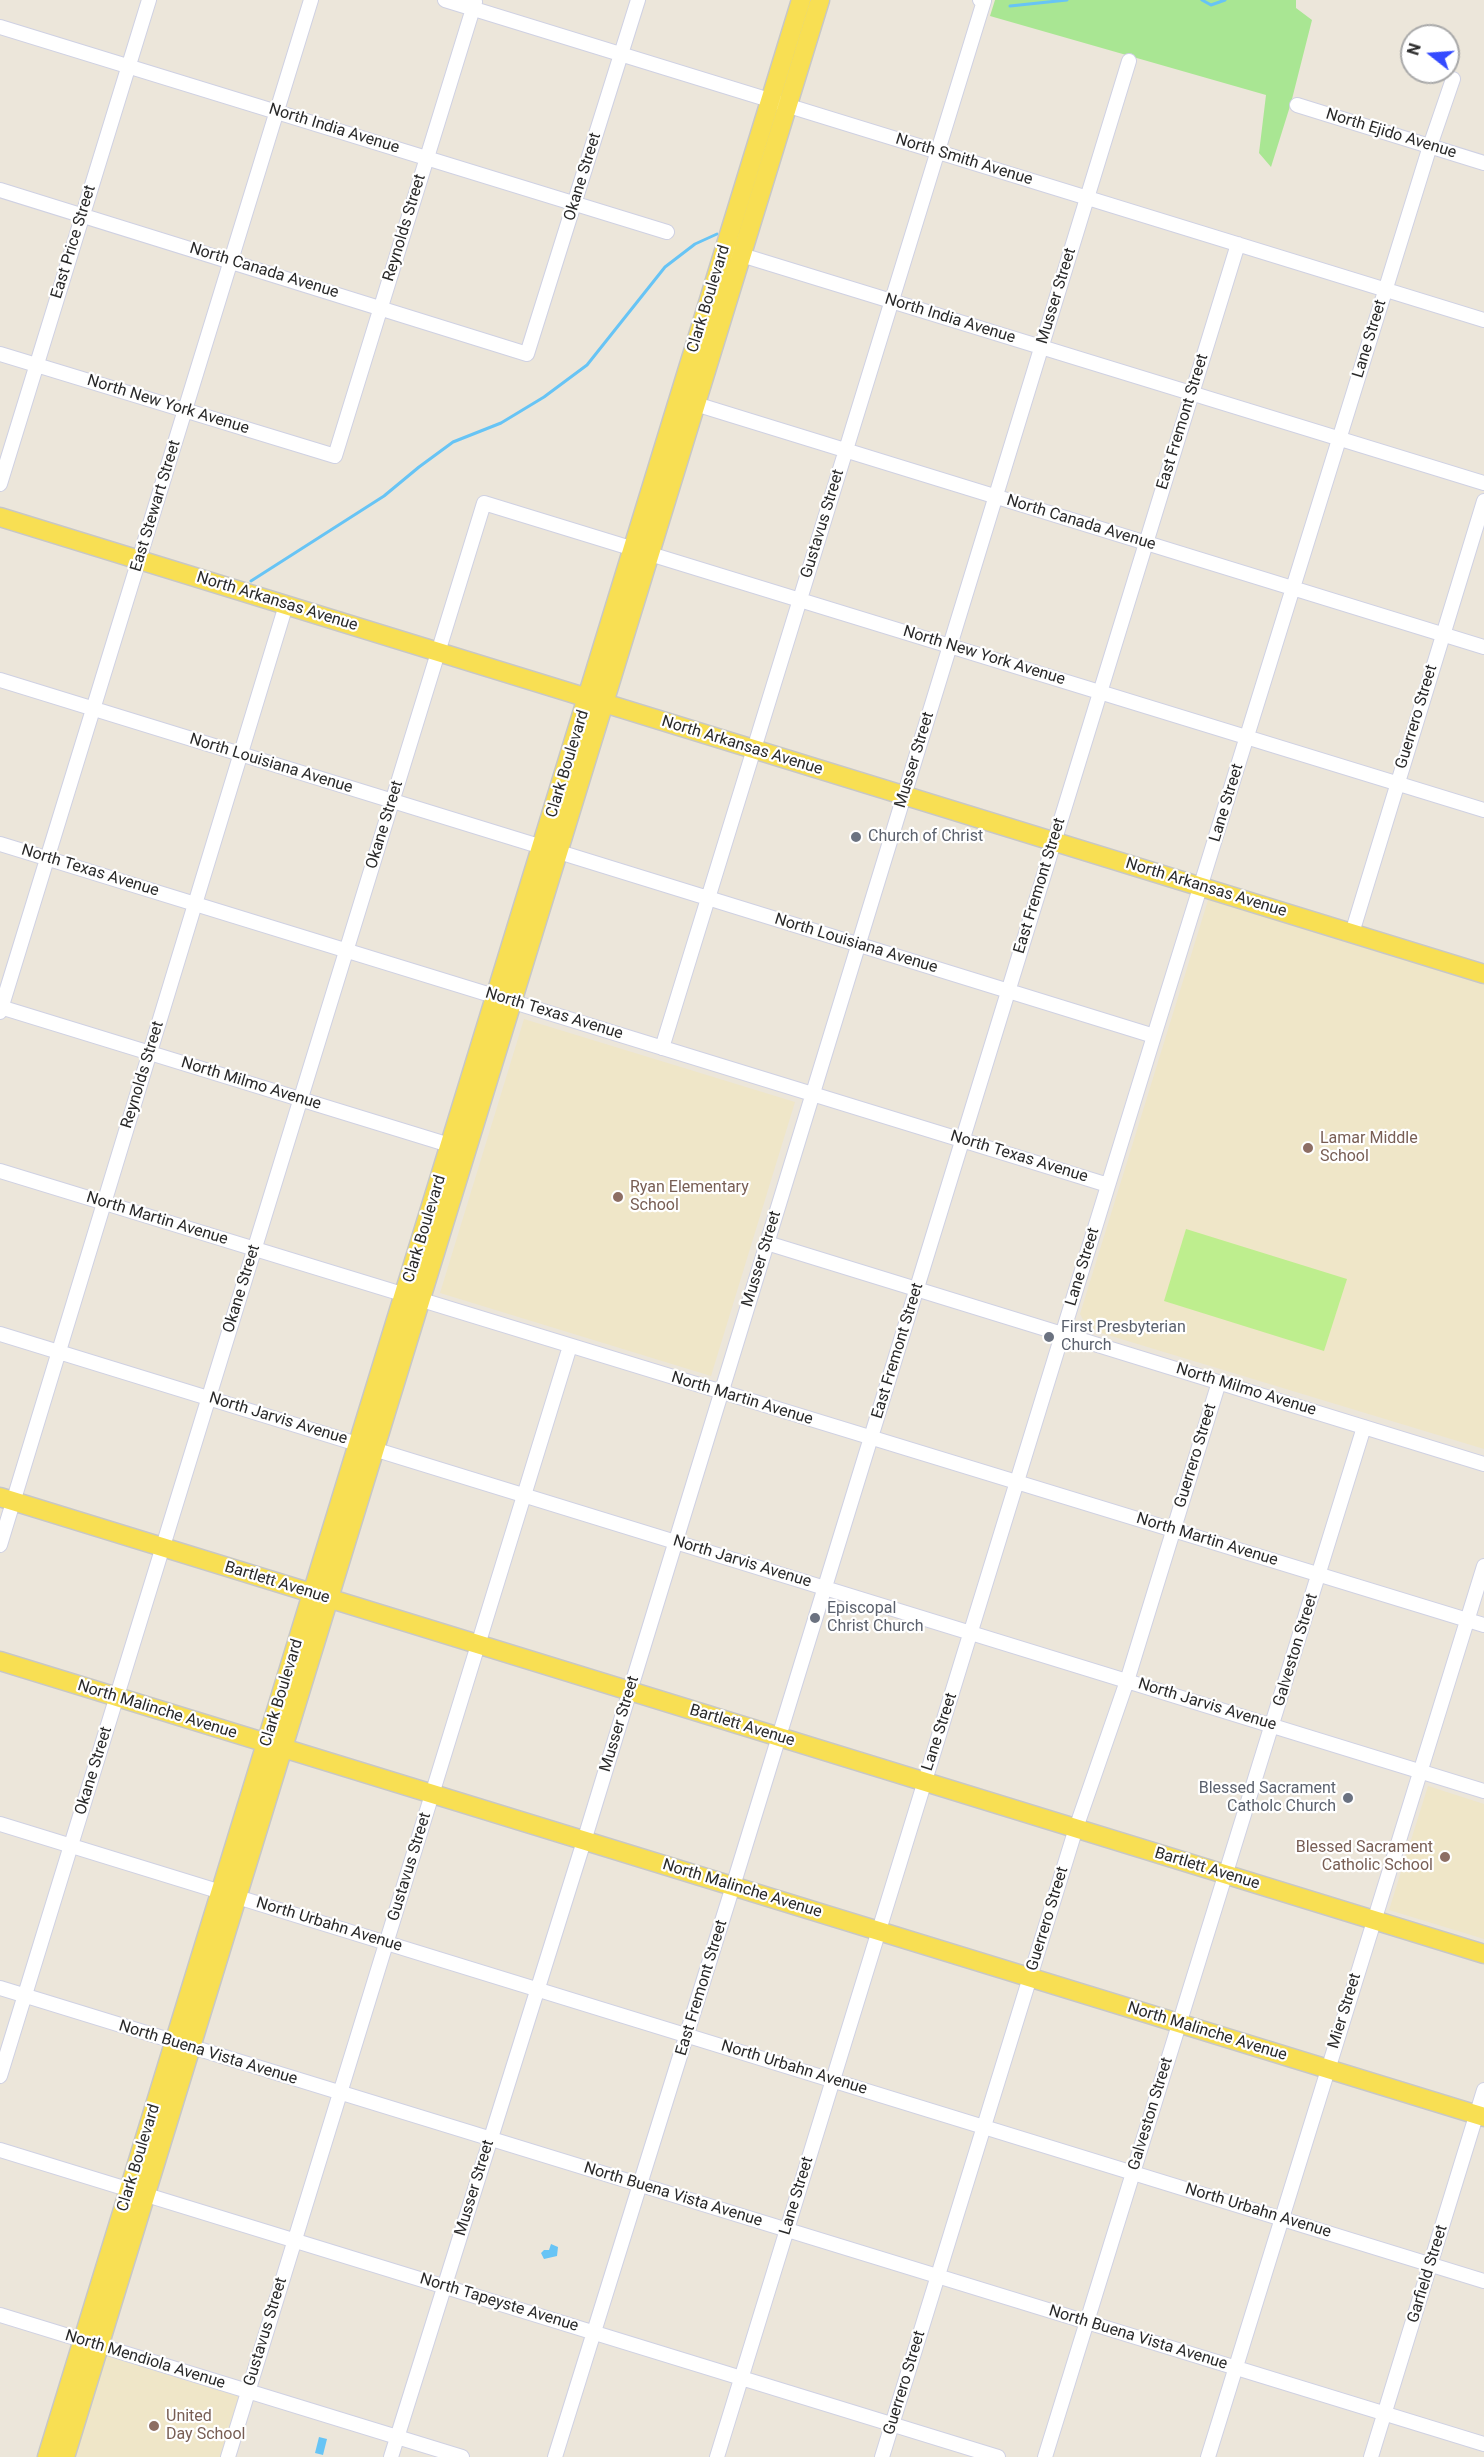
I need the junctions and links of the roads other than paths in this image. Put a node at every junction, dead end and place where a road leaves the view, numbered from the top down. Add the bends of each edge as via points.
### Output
1 (149, 0) edge
2 (311, 0) edge
3 (445, 0) edge
4 (638, 0) edge
5 (801, 0) edge
6 (820, 0) edge
7 (982, 1) edge
8 (474, 4) edge
9 (0, 27) edge
10 (621, 54) junction
11 (1129, 61) dead end
12 (128, 66) junction
13 (1451, 84) edge
14 (779, 103) junction
15 (1297, 105) dead end
16 (277, 111) junction
17 (1430, 146) junction
18 (938, 152) junction
19 (427, 158) junction
20 (1484, 163) edge
21 (0, 190) edge
22 (1087, 198) junction
23 (575, 205) junction
24 (82, 215) junction
25 (667, 232) dead end
26 (1238, 244) junction
27 (734, 252) junction
28 (231, 261) junction
29 (1385, 290) junction
30 (892, 301) junction
31 (381, 307) junction
32 (1484, 320) edge
33 (1042, 347) junction
34 (0, 354) edge
35 (527, 354) joint
36 (36, 365) junction
37 (1192, 393) junction
38 (687, 402) junction
39 (185, 410) junction
40 (1340, 439) junction
41 (846, 451) junction
42 (335, 456) joint
43 (1484, 483) edge
44 (0, 484) edge
45 (996, 497) junction
46 (1484, 501) edge
47 (484, 502) joint
48 (0, 517) edge
49 (1146, 543) junction
50 (642, 551) junction
51 (139, 559) junction
52 (1293, 588) junction
53 (800, 600) junction
54 (286, 605) junction
55 (1443, 634) junction
56 (950, 646) junction
57 (1484, 647) edge
58 (438, 652) junction
59 (0, 680) edge
60 (1100, 692) junction
61 (596, 701) junction
62 (93, 709) junction
63 (1248, 737) junction
64 (754, 749) junction
65 (240, 754) junction
66 (1397, 783) junction
67 (904, 795) junction
68 (392, 801) junction
69 (1484, 810) edge
70 (1054, 842) junction
71 (0, 844) edge
72 (551, 849) junction
73 (47, 858) junction
74 (1202, 887) junction
75 (708, 898) junction
76 (195, 904) junction
77 (1352, 933) junction
78 (858, 945) junction
79 (346, 950) junction
80 (1484, 974) edge
81 (1008, 991) junction
82 (505, 999) junction
83 (0, 1009) edge
84 (1154, 1036) junction
85 (662, 1048) junction
86 (150, 1053) junction
87 (813, 1094) junction
88 (300, 1099) junction
89 (963, 1140) junction
90 (459, 1148) junction
91 (0, 1170) edge
92 (1108, 1185) junction
93 (104, 1203) junction
94 (767, 1243) junction
95 (254, 1249) junction
96 (917, 1289) junction
97 (413, 1297) junction
98 (0, 1334) edge
99 (1063, 1334) junction
100 (570, 1346) junction
101 (59, 1352) junction
102 (1219, 1382) junction
103 (721, 1392) junction
104 (208, 1398) junction
105 (1364, 1427) junction
106 (871, 1438) junction
107 (367, 1446) junction
108 (1484, 1464) edge
109 (1017, 1484) junction
110 (524, 1495) junction
111 (7, 1499) edge
112 (1174, 1529) junction
113 (676, 1542) junction
114 (0, 1545) edge
115 (163, 1547) junction
116 (1484, 1566) edge
117 (1319, 1574) junction
118 (825, 1588) junction
119 (321, 1596) junction
120 (1467, 1620) junction
121 (1484, 1625) edge
122 (972, 1633) junction
123 (478, 1644) junction
124 (0, 1661) edge
125 (1127, 1681) junction
126 (630, 1691) junction
127 (116, 1697) junction
128 (1273, 1725) junction
129 (779, 1737) junction
130 (275, 1746) junction
131 (1421, 1771) junction
132 (924, 1782) junction
133 (1484, 1791) edge
134 (433, 1794) junction
135 (0, 1824) edge
136 (1076, 1828) junction
137 (584, 1840) junction
138 (71, 1846) junction
139 (1224, 1874) junction
140 (733, 1886) junction
141 (229, 1894) junction
142 (1373, 1920) junction
143 (879, 1931) junction
144 (387, 1943) junction
145 (1484, 1954) edge
146 (1030, 1978) junction
147 (0, 1988) edge
148 (538, 1989) junction
149 (25, 1996) junction
150 (1179, 2024) junction
151 (687, 2035) junction
152 (183, 2045) junction
153 (1327, 2069) junction
154 (0, 2076) edge
155 (833, 2080) junction
156 (1484, 2090) edge
157 (340, 2093) junction
158 (1480, 2116) edge
159 (984, 2127) junction
160 (491, 2139) junction
161 (0, 2150) edge
162 (1133, 2172) junction
163 (640, 2185) junction
164 (138, 2192) junction
165 (1281, 2218) junction
166 (787, 2230) junction
167 (295, 2240) junction
168 (1431, 2264) junction
169 (938, 2277) junction
170 (1484, 2281) edge
171 (445, 2287) junction
172 (0, 2315) edge
173 (1086, 2322) junction
174 (594, 2333) junction
175 (91, 2343) junction
176 (1235, 2368) junction
177 (742, 2378) junction
178 (248, 2391) junction
179 (1385, 2414) junction
180 (892, 2424) junction
181 (398, 2437) junction
182 (1484, 2444) edge
183 (46, 2457) edge
184 (65, 2457) edge
185 (228, 2457) edge
186 (392, 2457) edge
187 (462, 2457) edge
188 (555, 2457) edge
189 (717, 2457) edge
190 (882, 2457) edge
191 (998, 2457) edge
192 (1045, 2457) edge
193 (1208, 2457) edge
194 (1371, 2457) edge

1 - 12 street, East Price Street
2 - 16 street, East Stewart Street
3 - 8 street, North Smith Avenue
4 - 10 street, Okane Street
5 - 14 main road, Clark Boulevard
6 - 14 main road, Clark Boulevard
7 - 18 street, Gustavus Street
8 - 10 street, North Smith Avenue
8 - 19 street, Reynolds Street
9 - 12 street, North India Avenue
10 - 14 street, North Smith Avenue
10 - 23 street, Okane Street
11 - 22 street, Musser Street
12 - 16 street, North India Avenue
12 - 24 street, East Price Street
13 - 17 street, Lane Street
14 - 18 street, North Smith Avenue
14 - 27 main road, Clark Boulevard
15 - 17 street, North Ejido Avenue
16 - 19 street, North India Avenue
16 - 28 street, East Stewart Street
17 - 20 street, North Ejido Avenue
17 - 29 street, Lane Street
18 - 22 street, North Smith Avenue
18 - 30 street, Gustavus Street
19 - 23 street, North India Avenue
19 - 31 street, Reynolds Street
21 - 24 street, North Canada Avenue
22 - 26 street, North Smith Avenue
22 - 33 street, Musser Street
23 - 25 street, North India Avenue
23 - 35 street, Okane Street
24 - 28 street, North Canada Avenue
24 - 36 street, East Price Street
26 - 29 street, North Smith Avenue
26 - 37 street, East Fremont Street
27 - 30 street, North India Avenue
27 - 38 main road, Clark Boulevard
28 - 31 street, North Canada Avenue
28 - 39 street, East Stewart Street
29 - 32 street, North Smith Avenue
29 - 40 street, Lane Street
30 - 33 street, North India Avenue
30 - 41 street, Gustavus Street
31 - 35 street, North Canada Avenue
31 - 42 street, Reynolds Street
33 - 37 street, North India Avenue
33 - 45 street, Musser Street
34 - 36 street, North New York Avenue
36 - 39 street, North New York Avenue
36 - 44 street, East Price Street
37 - 40 street, North India Avenue
37 - 49 street, East Fremont Street
38 - 41 street, North Canada Avenue
38 - 50 main road, Clark Boulevard
39 - 42 street, North New York Avenue
39 - 51 street, East Stewart Street
40 - 43 street, North India Avenue
40 - 52 street, Lane Street
41 - 45 street, North Canada Avenue
41 - 53 street, Gustavus Street
45 - 49 street, North Canada Avenue
45 - 56 street, Musser Street
46 - 55 street, Guerrero Street
47 - 50 street, North New York Avenue
47 - 58 street, Okane Street
48 - 51 main road, North Arkansas Avenue
49 - 52 street, North Canada Avenue
49 - 60 street, East Fremont Street
50 - 53 street, North New York Avenue
50 - 61 main road, Clark Boulevard
51 - 54 main road, North Arkansas Avenue
51 - 62 street, East Stewart Street
52 - 55 street, North Canada Avenue
52 - 63 street, Lane Street
53 - 56 street, North New York Avenue
53 - 64 street, Gustavus Street
54 - 58 main road, North Arkansas Avenue
54 - 65 street, Reynolds Street
55 - 57 street, North Canada Avenue
55 - 66 street, Guerrero Street
56 - 60 street, North New York Avenue
56 - 67 street, Musser Street
58 - 61 main road, North Arkansas Avenue
58 - 68 street, Okane Street
59 - 62 street, North Louisiana Avenue
60 - 63 street, North New York Avenue
60 - 70 street, East Fremont Street
61 - 64 main road, North Arkansas Avenue
61 - 72 main road, Clark Boulevard
62 - 65 street, North Louisiana Avenue
62 - 73 street, East Stewart Street
63 - 66 street, North New York Avenue
63 - 74 street, Lane Street
64 - 67 main road, North Arkansas Avenue
64 - 75 street, Gustavus Street
65 - 68 street, North Louisiana Avenue
65 - 76 street, Reynolds Street
66 - 69 street, North New York Avenue
66 - 77 street, Guerrero Street
67 - 70 main road, North Arkansas Avenue
67 - 78 street, Musser Street
68 - 72 street, North Louisiana Avenue
68 - 79 street, Okane Street
70 - 74 main road, North Arkansas Avenue
70 - 81 street, East Fremont Street
71 - 73 street, North Texas Avenue
72 - 75 street, North Louisiana Avenue
72 - 82 main road, Clark Boulevard
73 - 76 street, North Texas Avenue
73 - 83 street, East Stewart Street
74 - 77 main road, North Arkansas Avenue
74 - 84 street, Lane Street
75 - 78 street, North Louisiana Avenue
75 - 85 street, Gustavus Street
76 - 79 street, North Texas Avenue
76 - 86 street, Reynolds Street
77 - 80 main road, North Arkansas Avenue
78 - 81 street, North Louisiana Avenue
78 - 87 street, Musser Street
79 - 82 street, North Texas Avenue
79 - 88 street, Okane Street
81 - 84 street, North Louisiana Avenue
81 - 89 street, East Fremont Street
82 - 85 street, North Texas Avenue
82 - 90 main road, Clark Boulevard
83 - 86 street, North Milmo Avenue
84 - 92 street, Lane Street
85 - 87 street, North Texas Avenue
86 - 88 street, North Milmo Avenue
86 - 93 street, Reynolds Street
87 - 89 street, North Texas Avenue
87 - 94 street, Musser Street
88 - 90 street, North Milmo Avenue
88 - 95 street, Okane Street
89 - 92 street, North Texas Avenue
89 - 96 street, East Fremont Street
90 - 97 main road, Clark Boulevard
91 - 93 street, North Martin Avenue
92 - 99 street, Lane Street
93 - 95 street, North Martin Avenue
93 - 101 street, Reynolds Street
94 - 96 street, North Milmo Avenue
94 - 103 street, Musser Street
95 - 97 street, North Martin Avenue
95 - 104 street, Okane Street
96 - 99 street, North Milmo Avenue
96 - 106 street, East Fremont Street
97 - 100 street, North Martin Avenue
97 - 107 main road, Clark Boulevard
98 - 101 street, North Jarvis Avenue
99 - 102 street, North Milmo Avenue
99 - 109 street, Lane Street
100 - 103 street, North Martin Avenue
100 - 110 street, Gustavus Street
101 - 104 street, North Jarvis Avenue
101 - 111 street, Reynolds Street
102 - 105 street, North Milmo Avenue
102 - 112 street, Guerrero Street
103 - 106 street, North Martin Avenue
103 - 113 street, Musser Street
104 - 107 street, North Jarvis Avenue
104 - 115 street, Okane Street
105 - 108 street, North Milmo Avenue
105 - 117 street, Galveston Street
106 - 109 street, North Martin Avenue
106 - 118 street, East Fremont Street
107 - 110 street, North Jarvis Avenue
107 - 119 main road, Clark Boulevard
109 - 112 street, North Martin Avenue
109 - 122 street, Lane Street
110 - 113 street, North Jarvis Avenue
110 - 123 street, Gustavus Street
111 - 114 street, Reynolds Street
111 - 115 main road, Bartlett Avenue
112 - 117 street, North Martin Avenue
112 - 125 street, Guerrero Street
113 - 118 street, North Jarvis Avenue
113 - 126 street, Musser Street
115 - 119 main road, Bartlett Avenue
115 - 127 street, Okane Street
116 - 120 street, Mier Street
117 - 120 street, North Martin Avenue
117 - 128 street, Galveston Street
118 - 122 street, North Jarvis Avenue
118 - 129 street, East Fremont Street
119 - 123 main road, Bartlett Avenue
119 - 130 main road, Clark Boulevard
120 - 121 street, North Martin Avenue
120 - 131 street, Mier Street
122 - 125 street, North Jarvis Avenue
122 - 132 street, Lane Street
123 - 126 main road, Bartlett Avenue
123 - 134 street, Gustavus Street
124 - 127 main road, North Malinche Avenue
125 - 128 street, North Jarvis Avenue
125 - 136 street, Guerrero Street
126 - 129 main road, Bartlett Avenue
126 - 137 street, Musser Street
127 - 130 main road, North Malinche Avenue
127 - 138 street, Okane Street
128 - 131 street, North Jarvis Avenue
128 - 139 street, Galveston Street
129 - 132 main road, Bartlett Avenue
129 - 140 street, East Fremont Street
130 - 134 main road, North Malinche Avenue
130 - 141 main road, Clark Boulevard
131 - 133 street, North Jarvis Avenue
131 - 142 street, Mier Street
132 - 136 main road, Bartlett Avenue
132 - 143 street, Lane Street
134 - 137 main road, North Malinche Avenue
134 - 144 street, Gustavus Street
135 - 138 street, North Urbahn Avenue
136 - 139 main road, Bartlett Avenue
136 - 146 street, Guerrero Street
137 - 140 main road, North Malinche Avenue
137 - 148 street, Musser Street
138 - 141 street, North Urbahn Avenue
138 - 149 street, Okane Street
139 - 142 main road, Bartlett Avenue
139 - 150 street, Galveston Street
140 - 143 main road, North Malinche Avenue
140 - 151 street, East Fremont Street
141 - 144 street, North Urbahn Avenue
141 - 152 main road, Clark Boulevard
142 - 145 main road, Bartlett Avenue
142 - 153 street, Mier Street
143 - 146 main road, North Malinche Avenue
143 - 155 street, Lane Street
144 - 148 street, North Urbahn Avenue
144 - 157 street, Gustavus Street
146 - 150 main road, North Malinche Avenue
146 - 159 street, Guerrero Street
147 - 149 street, North Buena Vista Avenue
148 - 151 street, North Urbahn Avenue
148 - 160 street, Musser Street
149 - 152 street, North Buena Vista Avenue
149 - 154 street, Okane Street
150 - 153 main road, North Malinche Avenue
150 - 162 street, Galveston Street
151 - 155 street, North Urbahn Avenue
151 - 163 street, East Fremont Street
152 - 157 street, North Buena Vista Avenue
152 - 164 main road, Clark Boulevard
153 - 158 main road, North Malinche Avenue
153 - 165 street, Mier Street
155 - 159 street, North Urbahn Avenue
155 - 166 street, Lane Street
156 - 158 street, Garfield Street
157 - 160 street, North Buena Vista Avenue
157 - 167 street, Gustavus Street
158 - 168 street, Garfield Street
159 - 162 street, North Urbahn Avenue
159 - 169 street, Guerrero Street
160 - 163 street, North Buena Vista Avenue
160 - 171 street, Musser Street
161 - 164 street, North Tapeyste Avenue
162 - 165 street, North Urbahn Avenue
162 - 173 street, Galveston Street
163 - 166 street, North Buena Vista Avenue
163 - 174 street, East Fremont Street
164 - 167 street, North Tapeyste Avenue
164 - 175 main road, Clark Boulevard
165 - 168 street, North Urbahn Avenue
165 - 176 street, Mier Street
166 - 169 street, North Buena Vista Avenue
166 - 177 street, Lane Street
167 - 171 street, North Tapeyste Avenue
167 - 178 street, Gustavus Street
168 - 170 street, North Urbahn Avenue
168 - 179 street, Garfield Street
169 - 173 street, North Buena Vista Avenue
169 - 180 street, Guerrero Street
171 - 174 street, North Tapeyste Avenue
171 - 181 street, Musser Street
172 - 175 street, North Mendiola Avenue
173 - 176 street, North Buena Vista Avenue
173 - 192 street, Galveston Street
174 - 177 street, North Tapeyste Avenue
174 - 188 street, East Fremont Street
175 - 178 street, North Mendiola Avenue
175 - 183 main road, Clark Boulevard
175 - 184 main road, Clark Boulevard
176 - 179 street, North Buena Vista Avenue
176 - 193 street, Mier Street
177 - 180 street, North Tapeyste Avenue
177 - 189 street, Lane Street
178 - 181 street, North Mendiola Avenue
178 - 185 street, Gustavus Street
179 - 182 street, North Buena Vista Avenue
179 - 194 street, Garfield Street
180 - 190 street, Guerrero Street
180 - 191 street, North Tapeyste Avenue
181 - 186 street, Musser Street
181 - 187 street, North Mendiola Avenue

